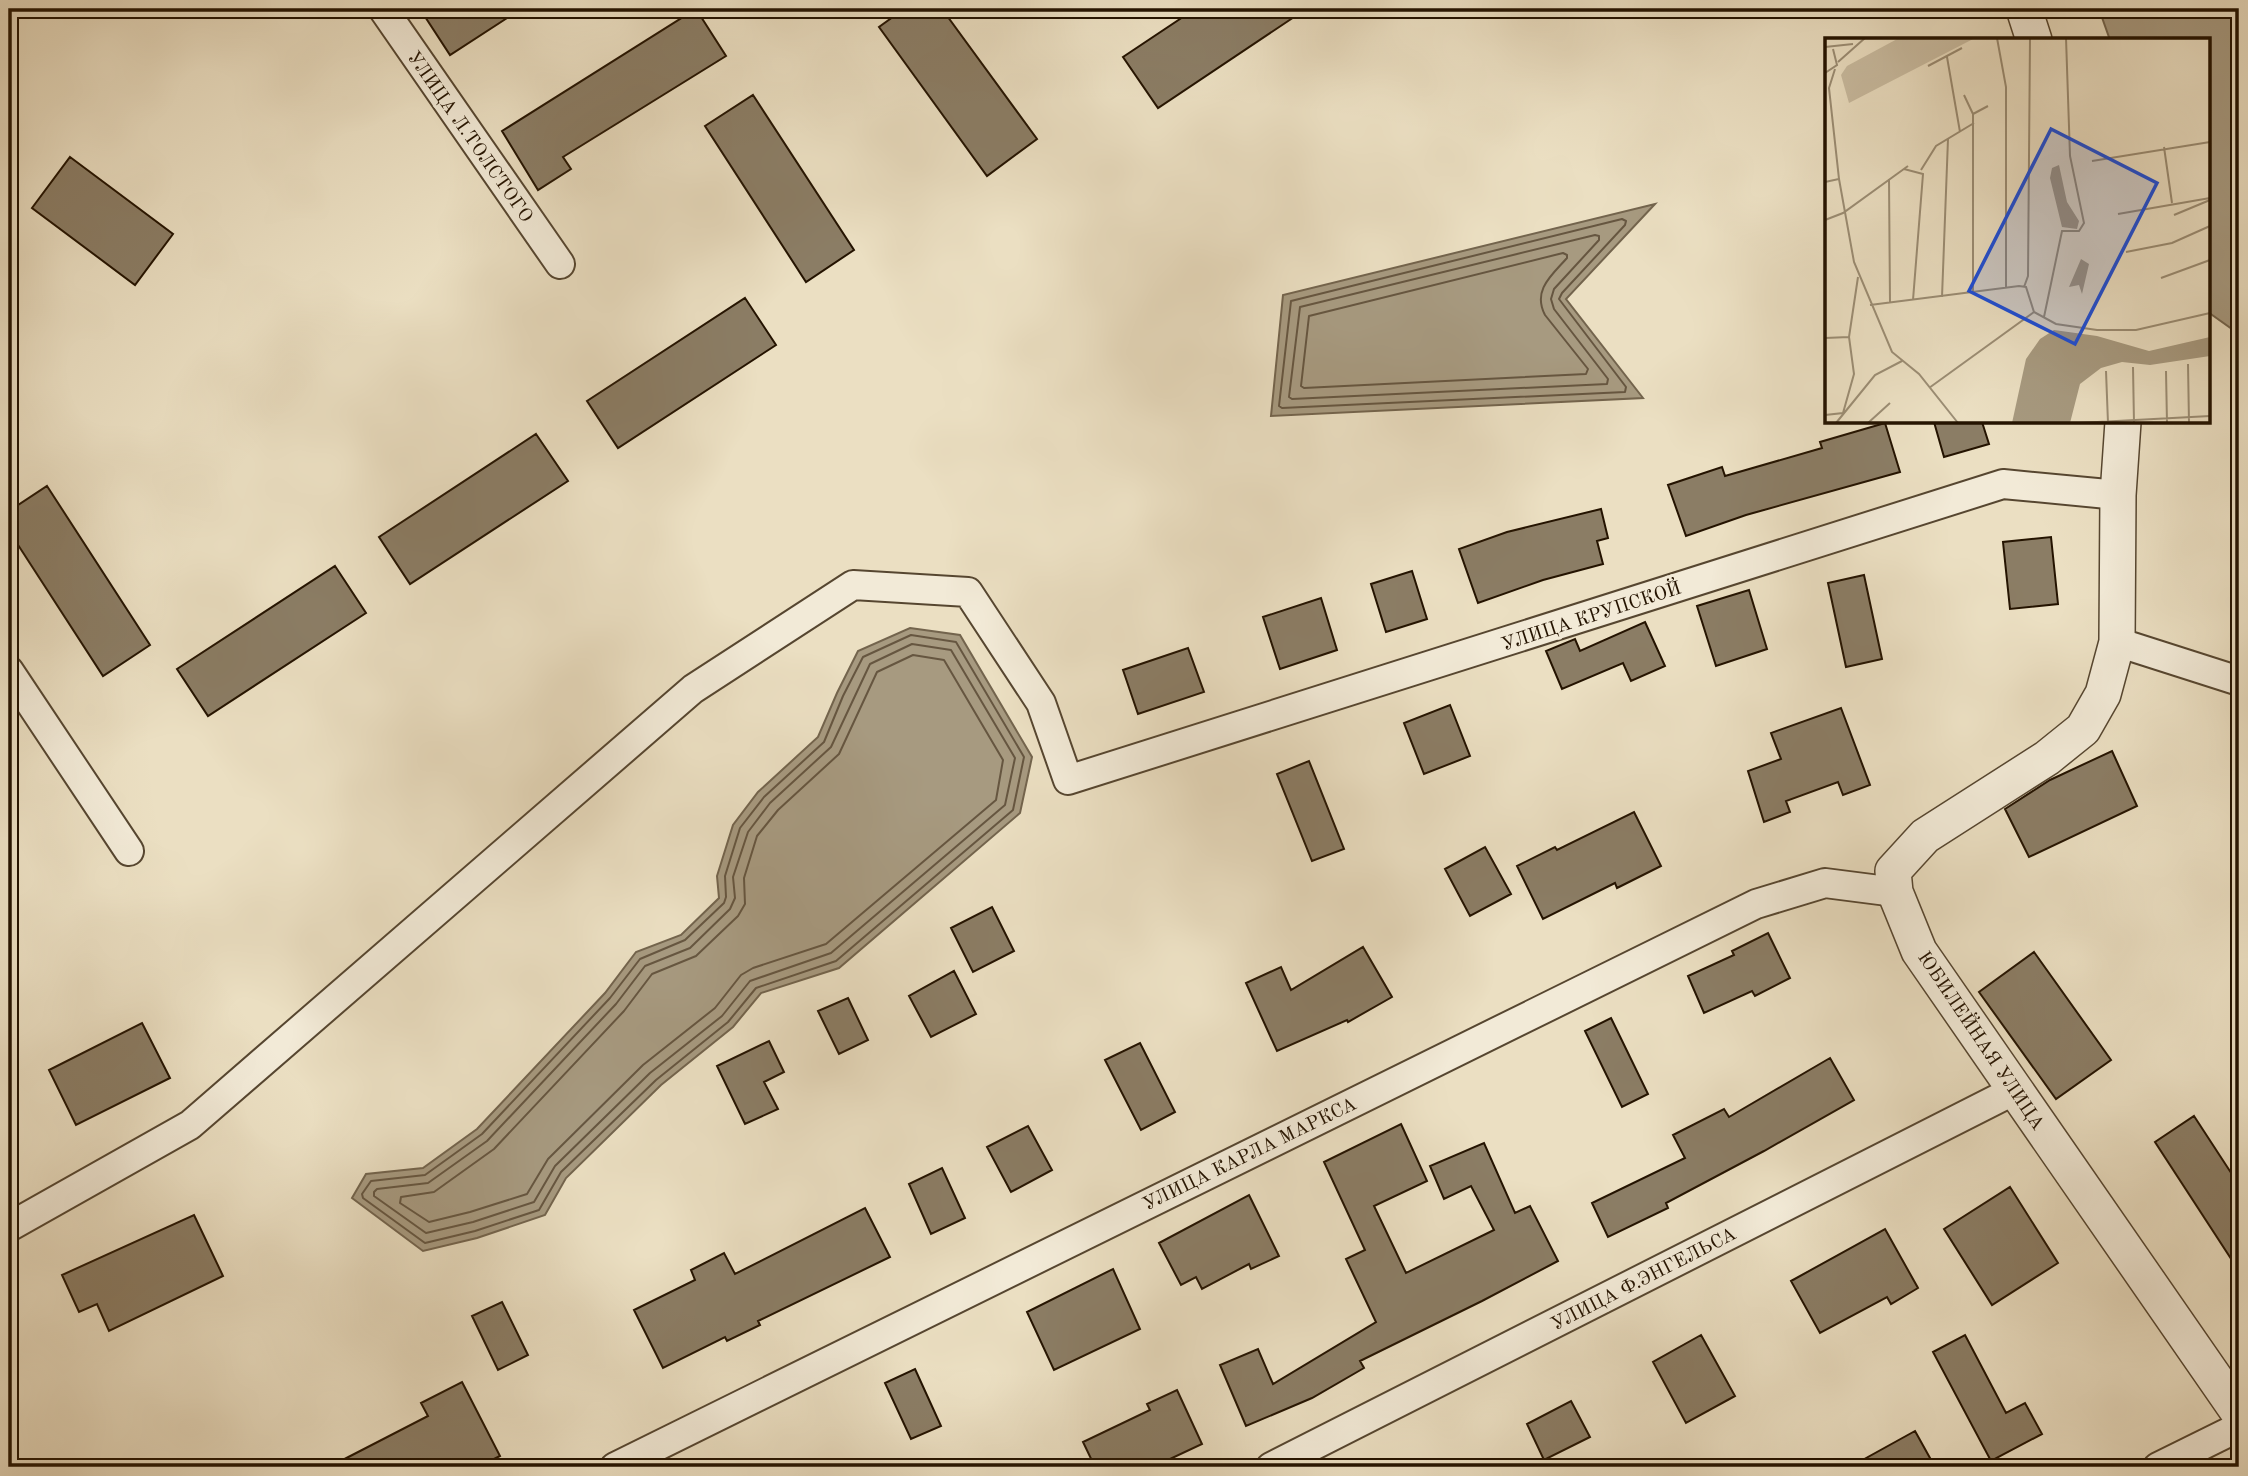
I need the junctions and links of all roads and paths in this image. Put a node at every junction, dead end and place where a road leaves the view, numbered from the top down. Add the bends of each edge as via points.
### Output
1 (383, 9) edge
2 (2024, 9) edge
3 (2033, 38) edge
4 (560, 264) dead end
5 (2123, 424) edge
6 (2118, 495) junction
7 (2118, 642) junction
8 (9, 671) edge
9 (2239, 681) edge
10 (129, 851) dead end
11 (1895, 892) junction
12 (2015, 1090) junction
13 (9, 1227) edge
14 (2239, 1413) edge
15 (2239, 1427) edge
16 (615, 1467) edge
17 (1271, 1467) edge
18 (2158, 1467) edge

1 - 4 street, УЛИЦА Л.ТОЛСТОГО
2 - 3 street
5 - 6 street
6 - 7 street
6 - 13 street, УЛИЦА КРУПСКОЙ via 2003,484 1068,780 1041,703 968,592 853,585 693,689 190,1125
7 - 9 street
7 - 11 street via 2103,694 2083,729 2047,758 1925,836 1894,871
8 - 10 street
11 - 12 street, ЮБИЛЕЙНАЯ УЛИЦА via 1919,951
11 - 16 street, УЛИЦА КАРЛА МАРКСА via 1825,883 1756,904
12 - 14 street, ЮБИЛЕЙНАЯ УЛИЦА
12 - 17 street, УЛИЦА Ф.ЭНГЕЛЬСА
15 - 18 street

